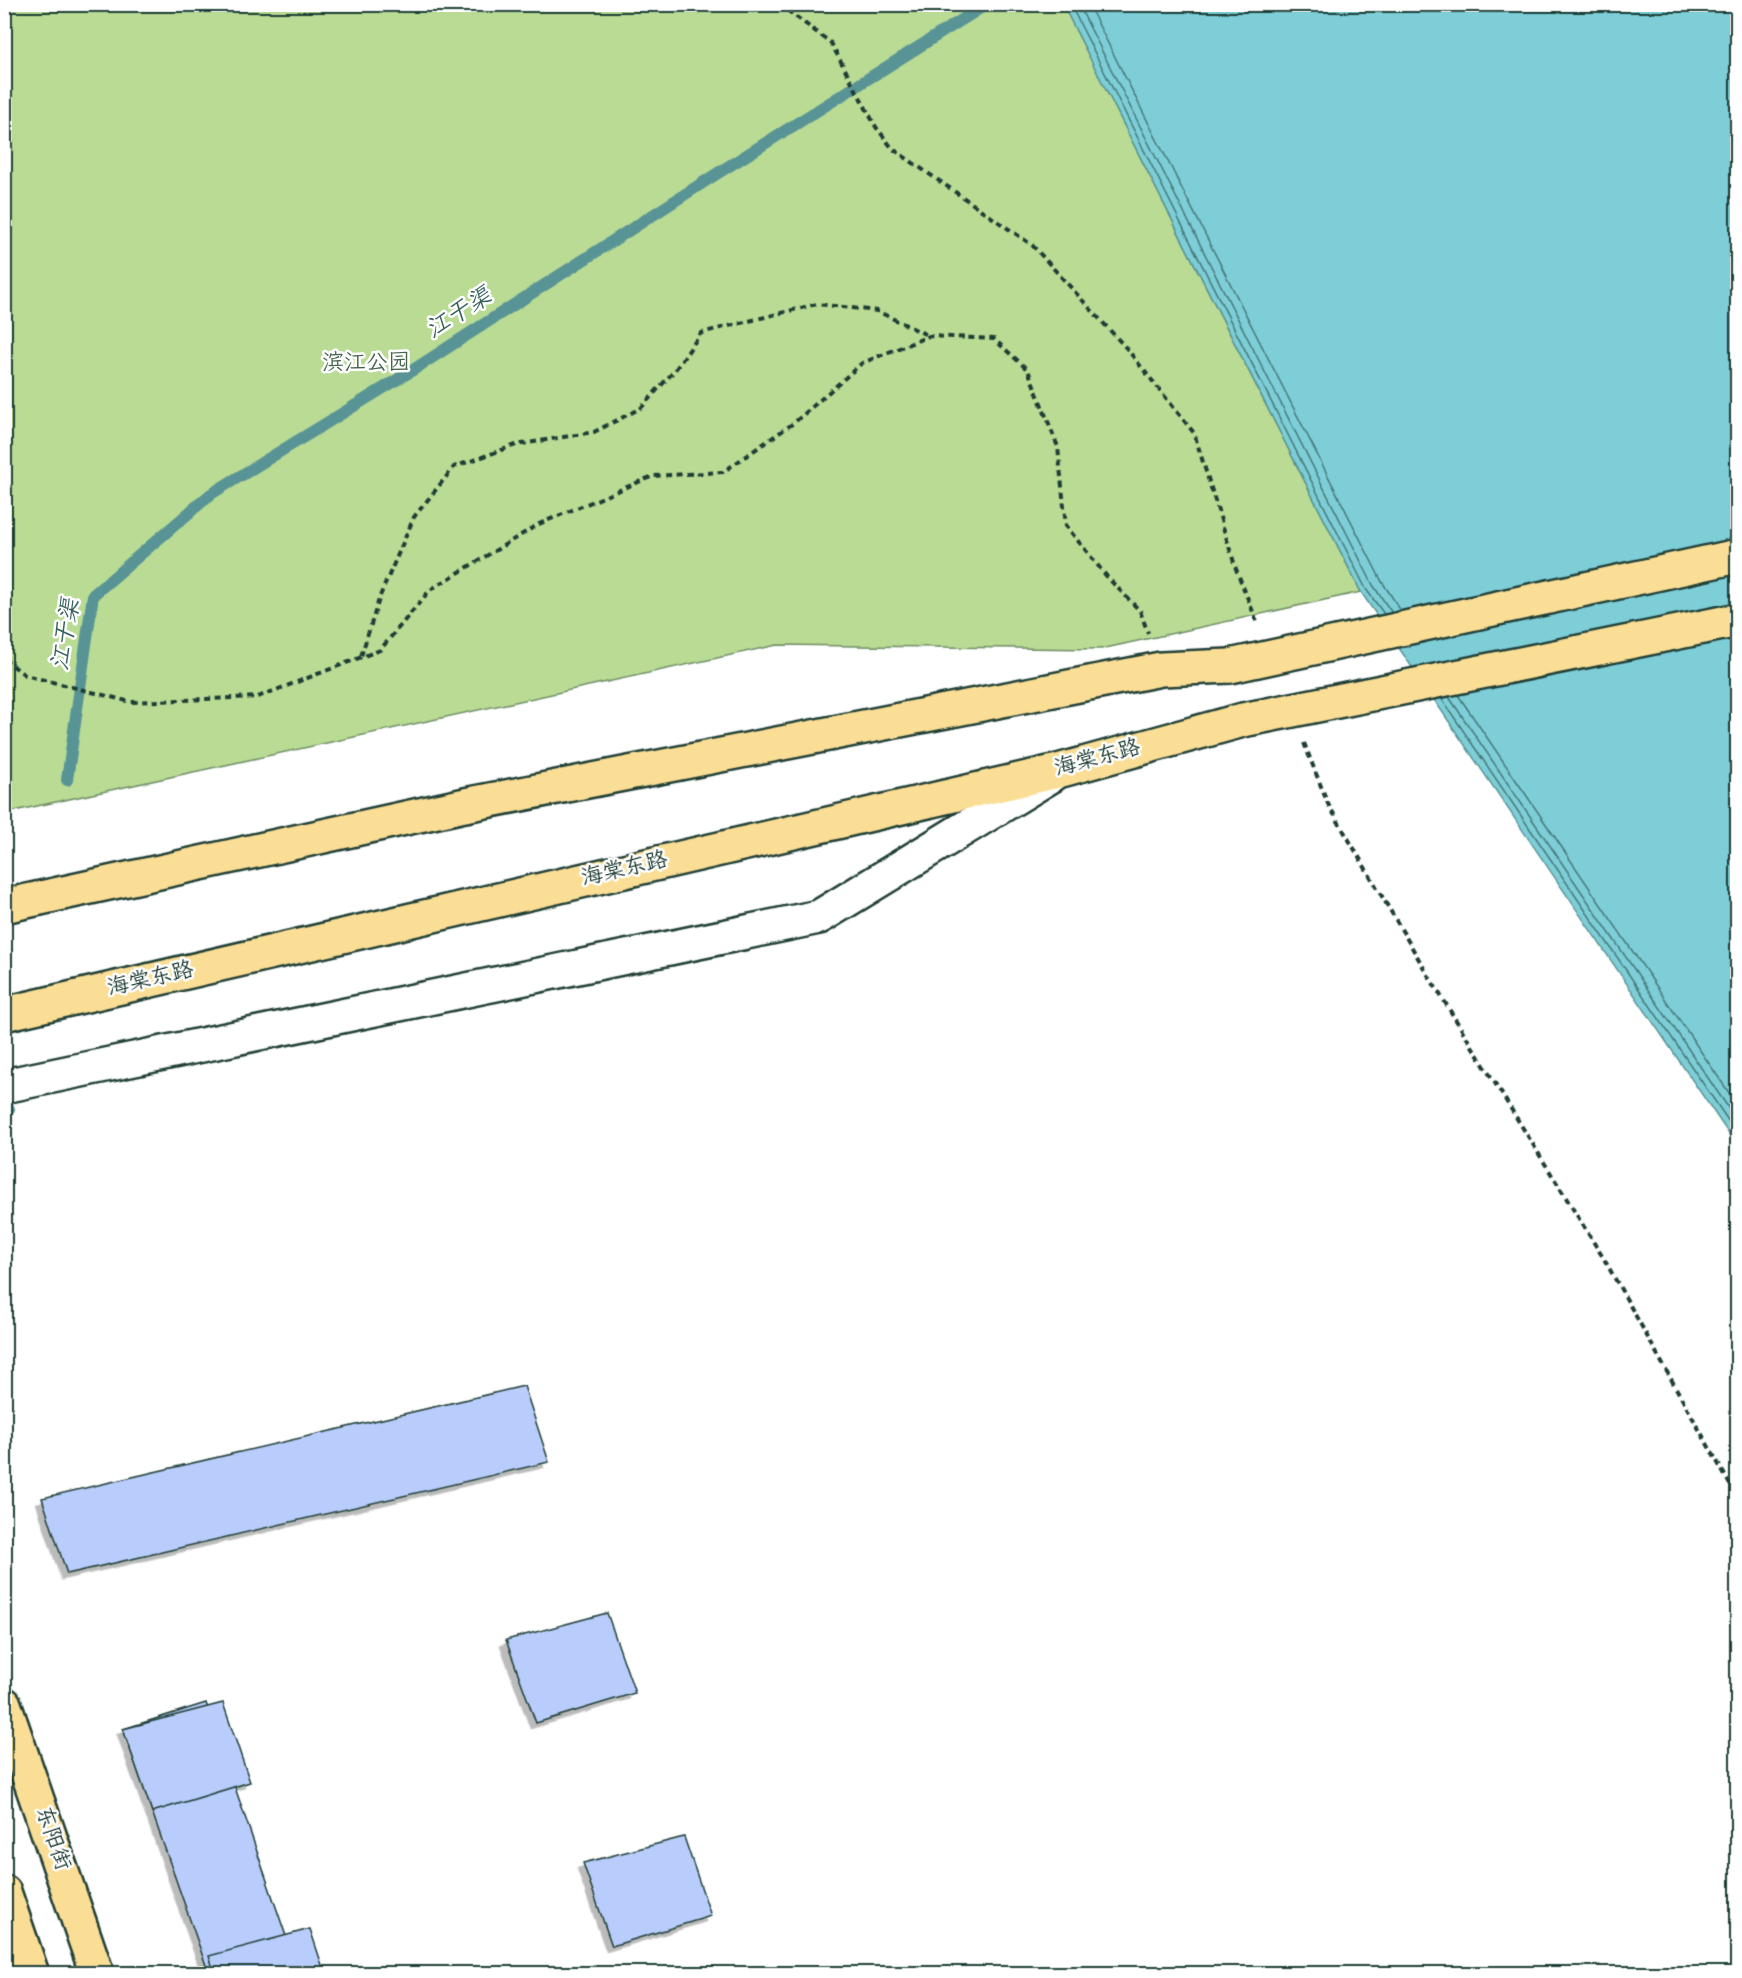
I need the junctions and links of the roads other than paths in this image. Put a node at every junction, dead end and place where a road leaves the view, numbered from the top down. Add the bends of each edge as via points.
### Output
1 (1737, 556) edge
2 (1737, 620) edge
3 (1058, 771) junction
4 (4, 906) edge
5 (4, 1014) edge
6 (4, 1086) edge
7 (4, 1704) edge
8 (4, 1892) edge
9 (32, 1974) edge
10 (97, 1974) edge

1 - 4 main road, bridge via 1230,666 1161,669 477,802
2 - 3 main road, 海棠东路, bridge via 1243,720
3 - 5 main road, 海棠东路
3 - 6 lane via 819,917
7 - 10 main road, 东阳街
8 - 9 main road

